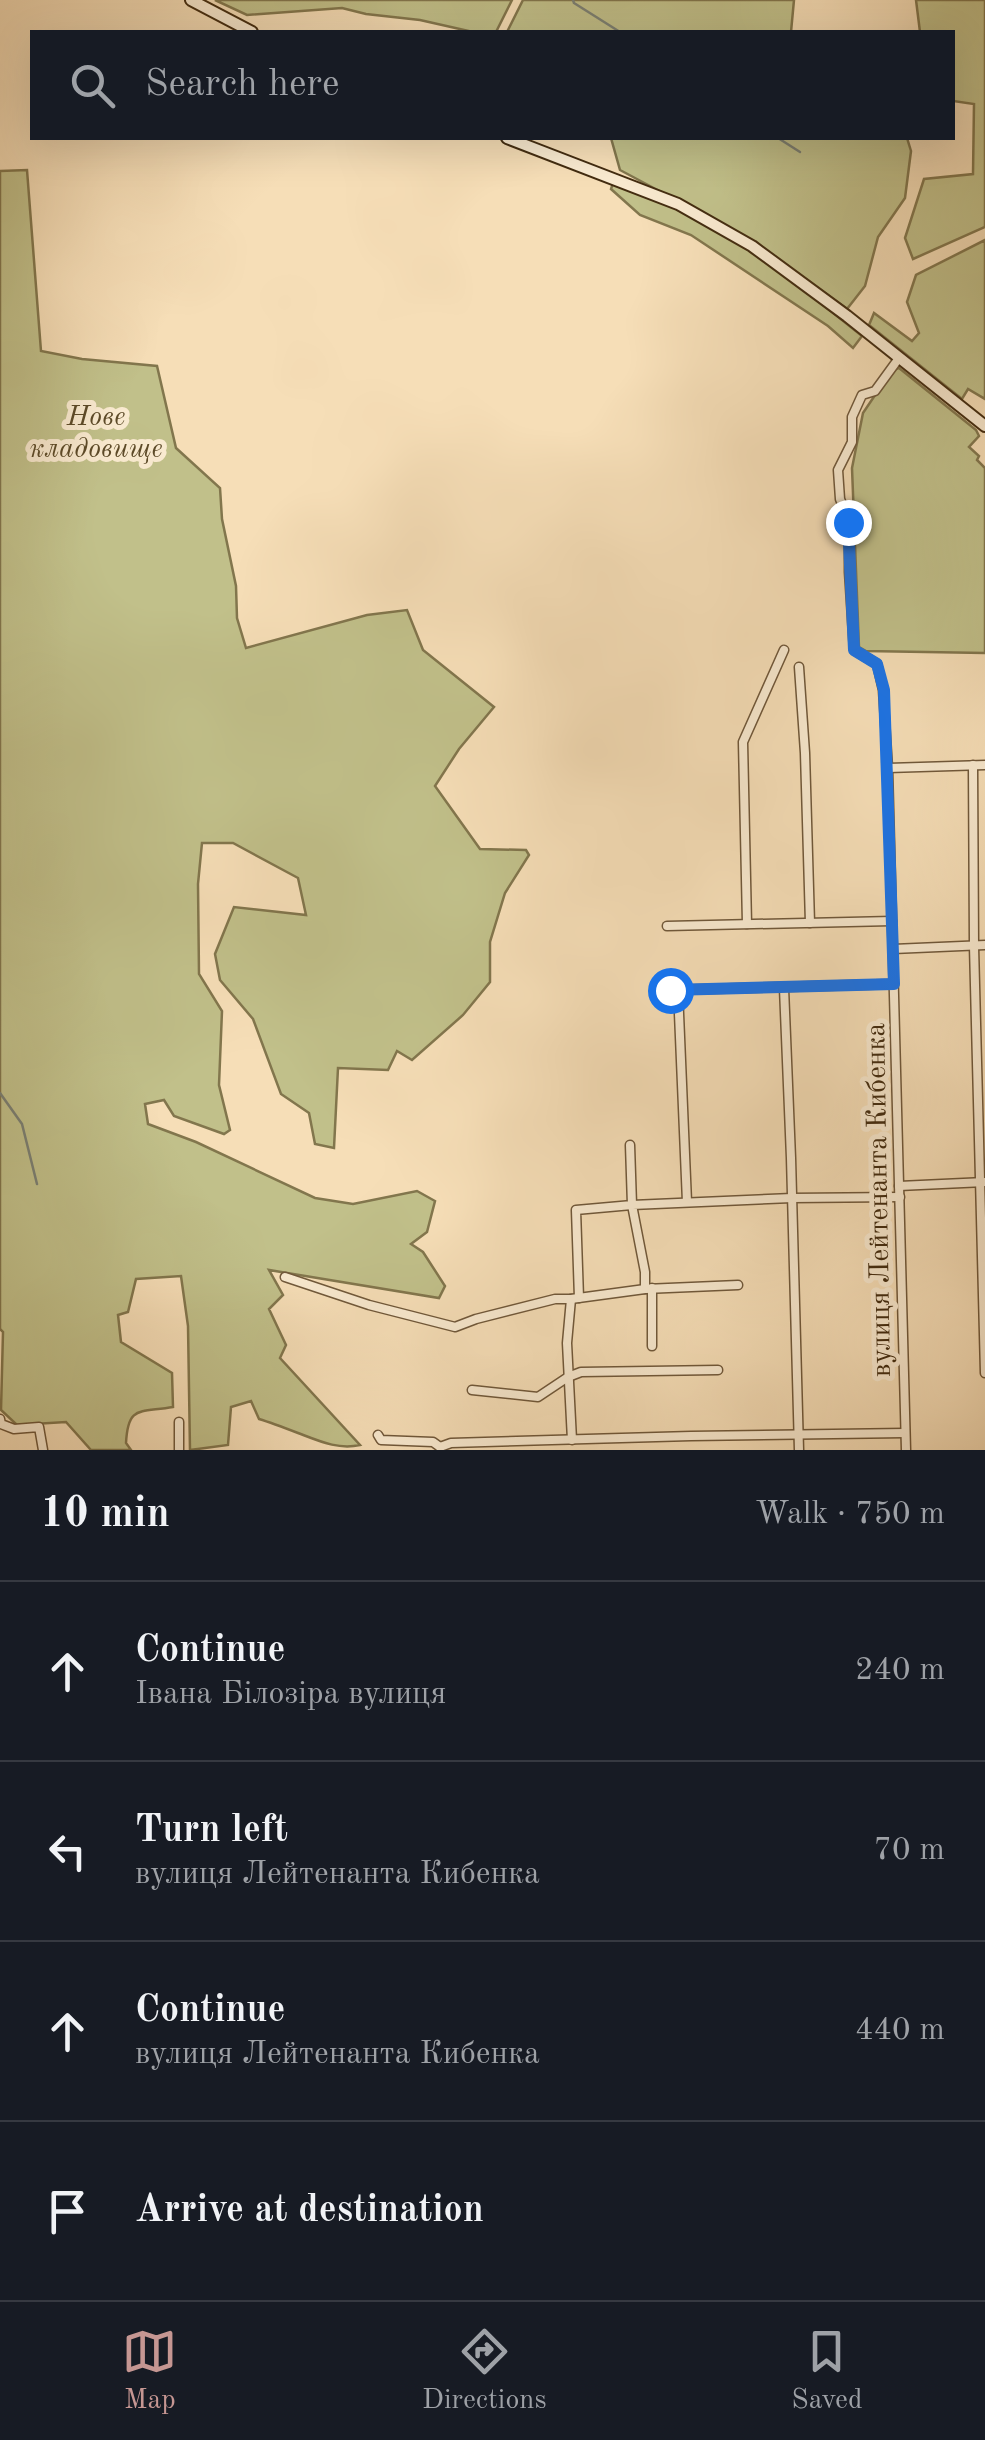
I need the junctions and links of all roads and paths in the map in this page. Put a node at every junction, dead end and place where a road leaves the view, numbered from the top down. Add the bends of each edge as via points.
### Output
1 (191, 0) edge
2 (248, 30) edge
3 (512, 140) edge
4 (899, 358) junction
5 (985, 426) edge
6 (784, 650) dead end
7 (798, 667) dead end
8 (972, 765) junction
9 (985, 765) edge
10 (888, 768) junction
11 (892, 920) junction
12 (810, 923) junction
13 (747, 924) junction
14 (667, 926) dead end
15 (974, 946) junction
16 (985, 946) edge
17 (893, 949) junction
18 (894, 984) junction
19 (784, 988) junction
20 (630, 1145) dead end
21 (982, 1182) edge
22 (899, 1186) junction
23 (900, 1197) junction
24 (792, 1198) junction
25 (687, 1202) junction
26 (632, 1205) junction
27 (285, 1277) dead end
28 (738, 1285) dead end
29 (649, 1288) junction
30 (575, 1299) junction
31 (652, 1346) dead end
32 (718, 1370) dead end
33 (985, 1374) edge
34 (568, 1377) junction
35 (472, 1390) dead end
36 (0, 1418) edge
37 (179, 1422) dead end
38 (906, 1433) junction
39 (798, 1435) junction
40 (378, 1436) dead end
41 (690, 1436) junction
42 (567, 1444) edge
43 (440, 1448) edge
44 (43, 1450) edge
45 (179, 1450) edge
46 (691, 1450) edge
47 (799, 1450) edge
48 (906, 1450) edge

1 - 2 street
3 - 4 street via 678,204 737,237
4 - 5 street
4 - 10 street via 875,391 862,395 838,470 848,522 854,650 877,664 880,674
6 - 13 street via 743,742
7 - 12 street
8 - 9 street
8 - 10 street
8 - 15 street
10 - 11 street
11 - 12 street
11 - 17 street, вулиця Лейтенанта Кибенка
12 - 13 street
13 - 14 street
15 - 16 street
15 - 17 street
15 - 21 street
17 - 18 street, вулиця Лейтенанта Кибенка
18 - 19 street
18 - 22 street, вулиця Лейтенанта Кибенка
19 - 24 street
19 - 25 street via 674,990
20 - 26 street
21 - 22 street
21 - 33 street
22 - 23 street, вулиця Лейтенанта Кибенка
23 - 24 street
23 - 38 street, вулиця Лейтенанта Кибенка
24 - 25 street
24 - 39 street
25 - 26 street
26 - 29 street
26 - 30 street via 576,1210
27 - 30 street via 455,1327
28 - 29 street
29 - 30 street
29 - 31 street
30 - 34 street
32 - 34 street
34 - 35 street via 538,1396
34 - 42 street
36 - 44 street via 14,1430 39,1427
37 - 45 street
38 - 39 street
38 - 48 street, вулиця Лейтенанта Кибенка
39 - 41 street
39 - 47 street
40 - 43 street
41 - 42 street
41 - 46 street
42 - 43 street

